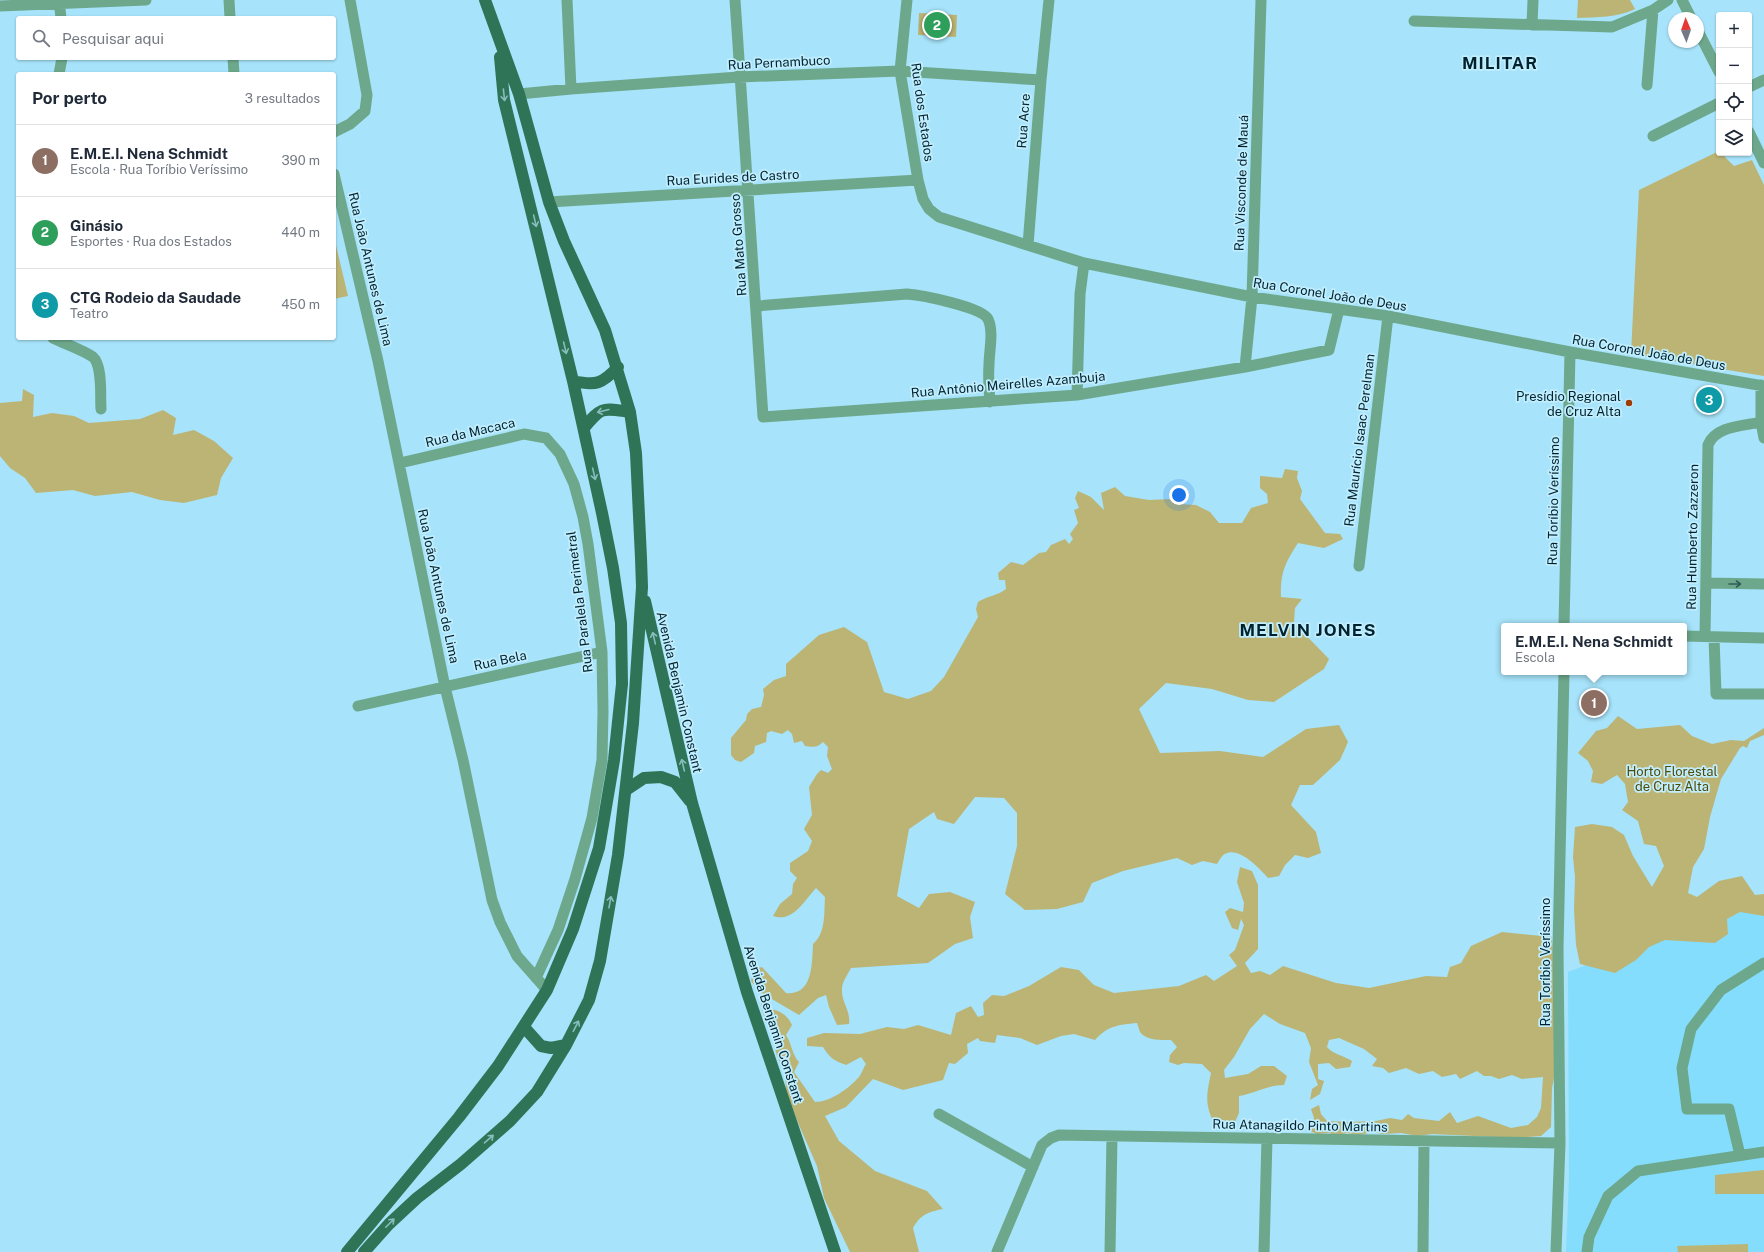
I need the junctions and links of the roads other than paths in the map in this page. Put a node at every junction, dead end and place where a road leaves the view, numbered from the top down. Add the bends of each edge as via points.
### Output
1 (146, 0) edge
2 (229, 0) edge
3 (350, 0) edge
4 (485, 0) edge
5 (567, 0) edge
6 (735, 0) edge
7 (907, 0) edge
8 (1049, 0) edge
9 (1262, 0) edge
10 (1533, 0) edge
11 (1668, 0) edge
12 (1682, 0) edge
13 (60, 2) edge
14 (0, 6) edge
15 (1653, 10) junction
16 (1688, 12) edge
17 (61, 16) edge
18 (230, 16) edge
19 (1414, 21) dead end
20 (1532, 25) junction
21 (499, 42) junction
22 (1704, 43) edge
23 (62, 60) edge
24 (233, 60) edge
25 (1716, 66) edge
26 (900, 71) junction
27 (59, 72) edge
28 (234, 72) edge
29 (739, 77) junction
30 (1040, 80) junction
31 (1764, 80) edge
32 (1647, 85) dead end
33 (1752, 86) edge
34 (571, 89) junction
35 (518, 94) junction
36 (1716, 104) edge
37 (336, 131) edge
38 (1653, 136) dead end
39 (1752, 138) edge
40 (1764, 163) edge
41 (918, 180) junction
42 (336, 182) edge
43 (748, 190) junction
44 (549, 202) junction
45 (1028, 245) junction
46 (1084, 263) junction
47 (1252, 297) junction
48 (757, 306) junction
49 (1339, 309) junction
50 (1388, 316) junction
51 (57, 340) edge
52 (1570, 352) junction
53 (618, 367) junction
54 (1245, 367) junction
55 (573, 381) junction
56 (1763, 385) edge
57 (1077, 395) junction
58 (990, 402) junction
59 (101, 409) dead end
60 (630, 412) junction
61 (763, 417) joint
62 (1761, 422) junction
63 (584, 428) junction
64 (546, 438) joint
65 (1764, 438) edge
66 (400, 463) junction
67 (1359, 566) dead end
68 (1706, 584) junction
69 (1764, 584) edge
70 (642, 587) junction
71 (1564, 623) edge
72 (1687, 636) edge
73 (1709, 637) junction
74 (1764, 638) edge
75 (602, 652) junction
76 (1564, 675) edge
77 (446, 686) junction
78 (1764, 694) edge
79 (358, 706) dead end
80 (626, 790) junction
81 (692, 803) junction
82 (1764, 963) edge
83 (536, 978) junction
84 (547, 990) junction
85 (524, 1027) junction
86 (566, 1045) junction
87 (939, 1114) dead end
88 (1112, 1136) junction
89 (1267, 1138) junction
90 (1424, 1142) junction
91 (1560, 1144) junction
92 (1764, 1152) edge
93 (1740, 1156) junction
94 (1032, 1167) junction
95 (347, 1252) edge
96 (364, 1252) edge
97 (835, 1252) edge
98 (997, 1252) edge
99 (1110, 1252) edge
100 (1264, 1252) edge
101 (1423, 1252) edge
102 (1556, 1252) edge
103 (1588, 1252) edge

1 - 13 street
2 - 18 street
3 - 37 street via 367,95 365,111 350,124
4 - 21 main road
5 - 34 street
6 - 29 street, Rua Mato Grosso
7 - 26 street, Rua dos Estados
8 - 30 street, Rua Acre
9 - 47 street, Rua Visconde de Mauá
10 - 20 street
11 - 15 street
12 - 16 street
13 - 14 street
13 - 17 street
15 - 20 street via 1612,27
15 - 32 street
19 - 20 street
21 - 35 main road
21 -> 55 main road via 504,100
22 - 25 street
23 - 27 street
24 - 28 street
26 - 29 street, Rua Pernambuco
26 - 30 street, Rua Pernambuco
26 - 41 street, Rua dos Estados
29 - 34 street, Rua Pernambuco
29 - 43 street, Rua Mato Grosso
30 - 45 street, Rua Acre
31 - 33 street
34 - 35 street, Rua Pernambuco
35 - 44 main road
36 - 38 street
39 - 40 street
41 - 43 street, Rua Eurides de Castro
41 - 45 street, Rua Coronel João de Deus via 923,199 929,209 939,217
42 - 66 street, Rua João Antunes de Lima
43 - 44 street, Rua Eurides de Castro
43 - 48 street, Rua Mato Grosso
44 - 53 main road via 564,241 606,330
45 - 46 street, Rua Coronel João de Deus
46 - 47 street, Rua Coronel João de Deus
46 - 57 street via 1080,294
47 - 49 street, Rua Coronel João de Deus
47 - 54 street, Rua Visconde de Mauá
48 - 58 street via 907,294 922,295 979,311 987,317 991,327
48 - 61 street, Rua Mato Grosso
49 - 50 street, Rua Coronel João de Deus
49 - 54 street, Rua Antônio Meirelles Azambuja via 1329,350
50 - 52 street, Rua Coronel João de Deus
50 - 67 street, Rua Maurício Isaac Perelman
51 - 59 street via 93,358 98,365
52 - 56 street, Rua Coronel João de Deus
52 - 71 street, Rua Toríbio Veríssimo
53 - 55 main road via 606,380 600,382 590,385
53 - 60 main road
54 - 57 street, Rua Antônio Meirelles Azambuja
55 - 63 main road
56 - 62 street
57 - 58 street, Rua Antônio Meirelles Azambuja
58 - 61 street, Rua Antônio Meirelles Azambuja
60 -> 63 main road via 607,409 596,413
60 - 70 main road via 636,453
62 - 65 street
62 - 68 street, Rua Humberto Zazzeron via 1719,431 1708,445
63 -> 84 main road via 621,623 622,684 614,760 599,848 573,929
64 - 66 street, Rua da Macaca via 524,434
64 - 75 street, Rua Paralela Perimetral via 560,454 574,484 583,517
66 - 77 street, Rua João Antunes de Lima
68 -> 69 street
68 - 73 street, Rua Humberto Zazzeron
70 - 80 main road
81 -> 70 main road, Avenida Benjamin Constant
72 - 73 street
73 - 74 street
73 - 78 street, Rua Humberto Zazzeron via 1716,694
75 - 77 street, Rua Bela
75 - 83 street, Rua Paralela Perimetral via 602,760 592,818 563,915
76 - 91 street, Rua Toríbio Veríssimo via 1558,949
77 - 79 street, Rua Bela
77 - 83 street, Rua João Antunes de Lima via 492,900 517,956
80 - 81 main road, Avenida Benjamin Constant via 644,778 661,777 675,782
86 -> 80 main road via 589,1000 600,961
81 - 97 main road, Avenida Benjamin Constant via 747,992
82 - 93 street via 1721,990 1691,1029 1682,1068 1686,1110 1729,1109
83 - 84 street, Rua João Antunes de Lima
84 - 85 main road
85 - 86 main road via 540,1046 551,1048
85 - 95 main road via 498,1066 458,1117
96 -> 86 main road via 389,1224 510,1121 537,1092
87 - 94 street
88 - 89 street, Rua Atanagildo Pinto Martins
88 - 94 street, Rua Atanagildo Pinto Martins via 1051,1138 1042,1145
88 - 99 street
89 - 90 street, Rua Atanagildo Pinto Martins
89 - 100 street
90 - 91 street, Rua Atanagildo Pinto Martins
90 - 101 street
91 - 102 street, Rua Toríbio Veríssimo
92 - 93 street
93 - 103 street via 1638,1171 1608,1196 1589,1237
94 - 98 street

